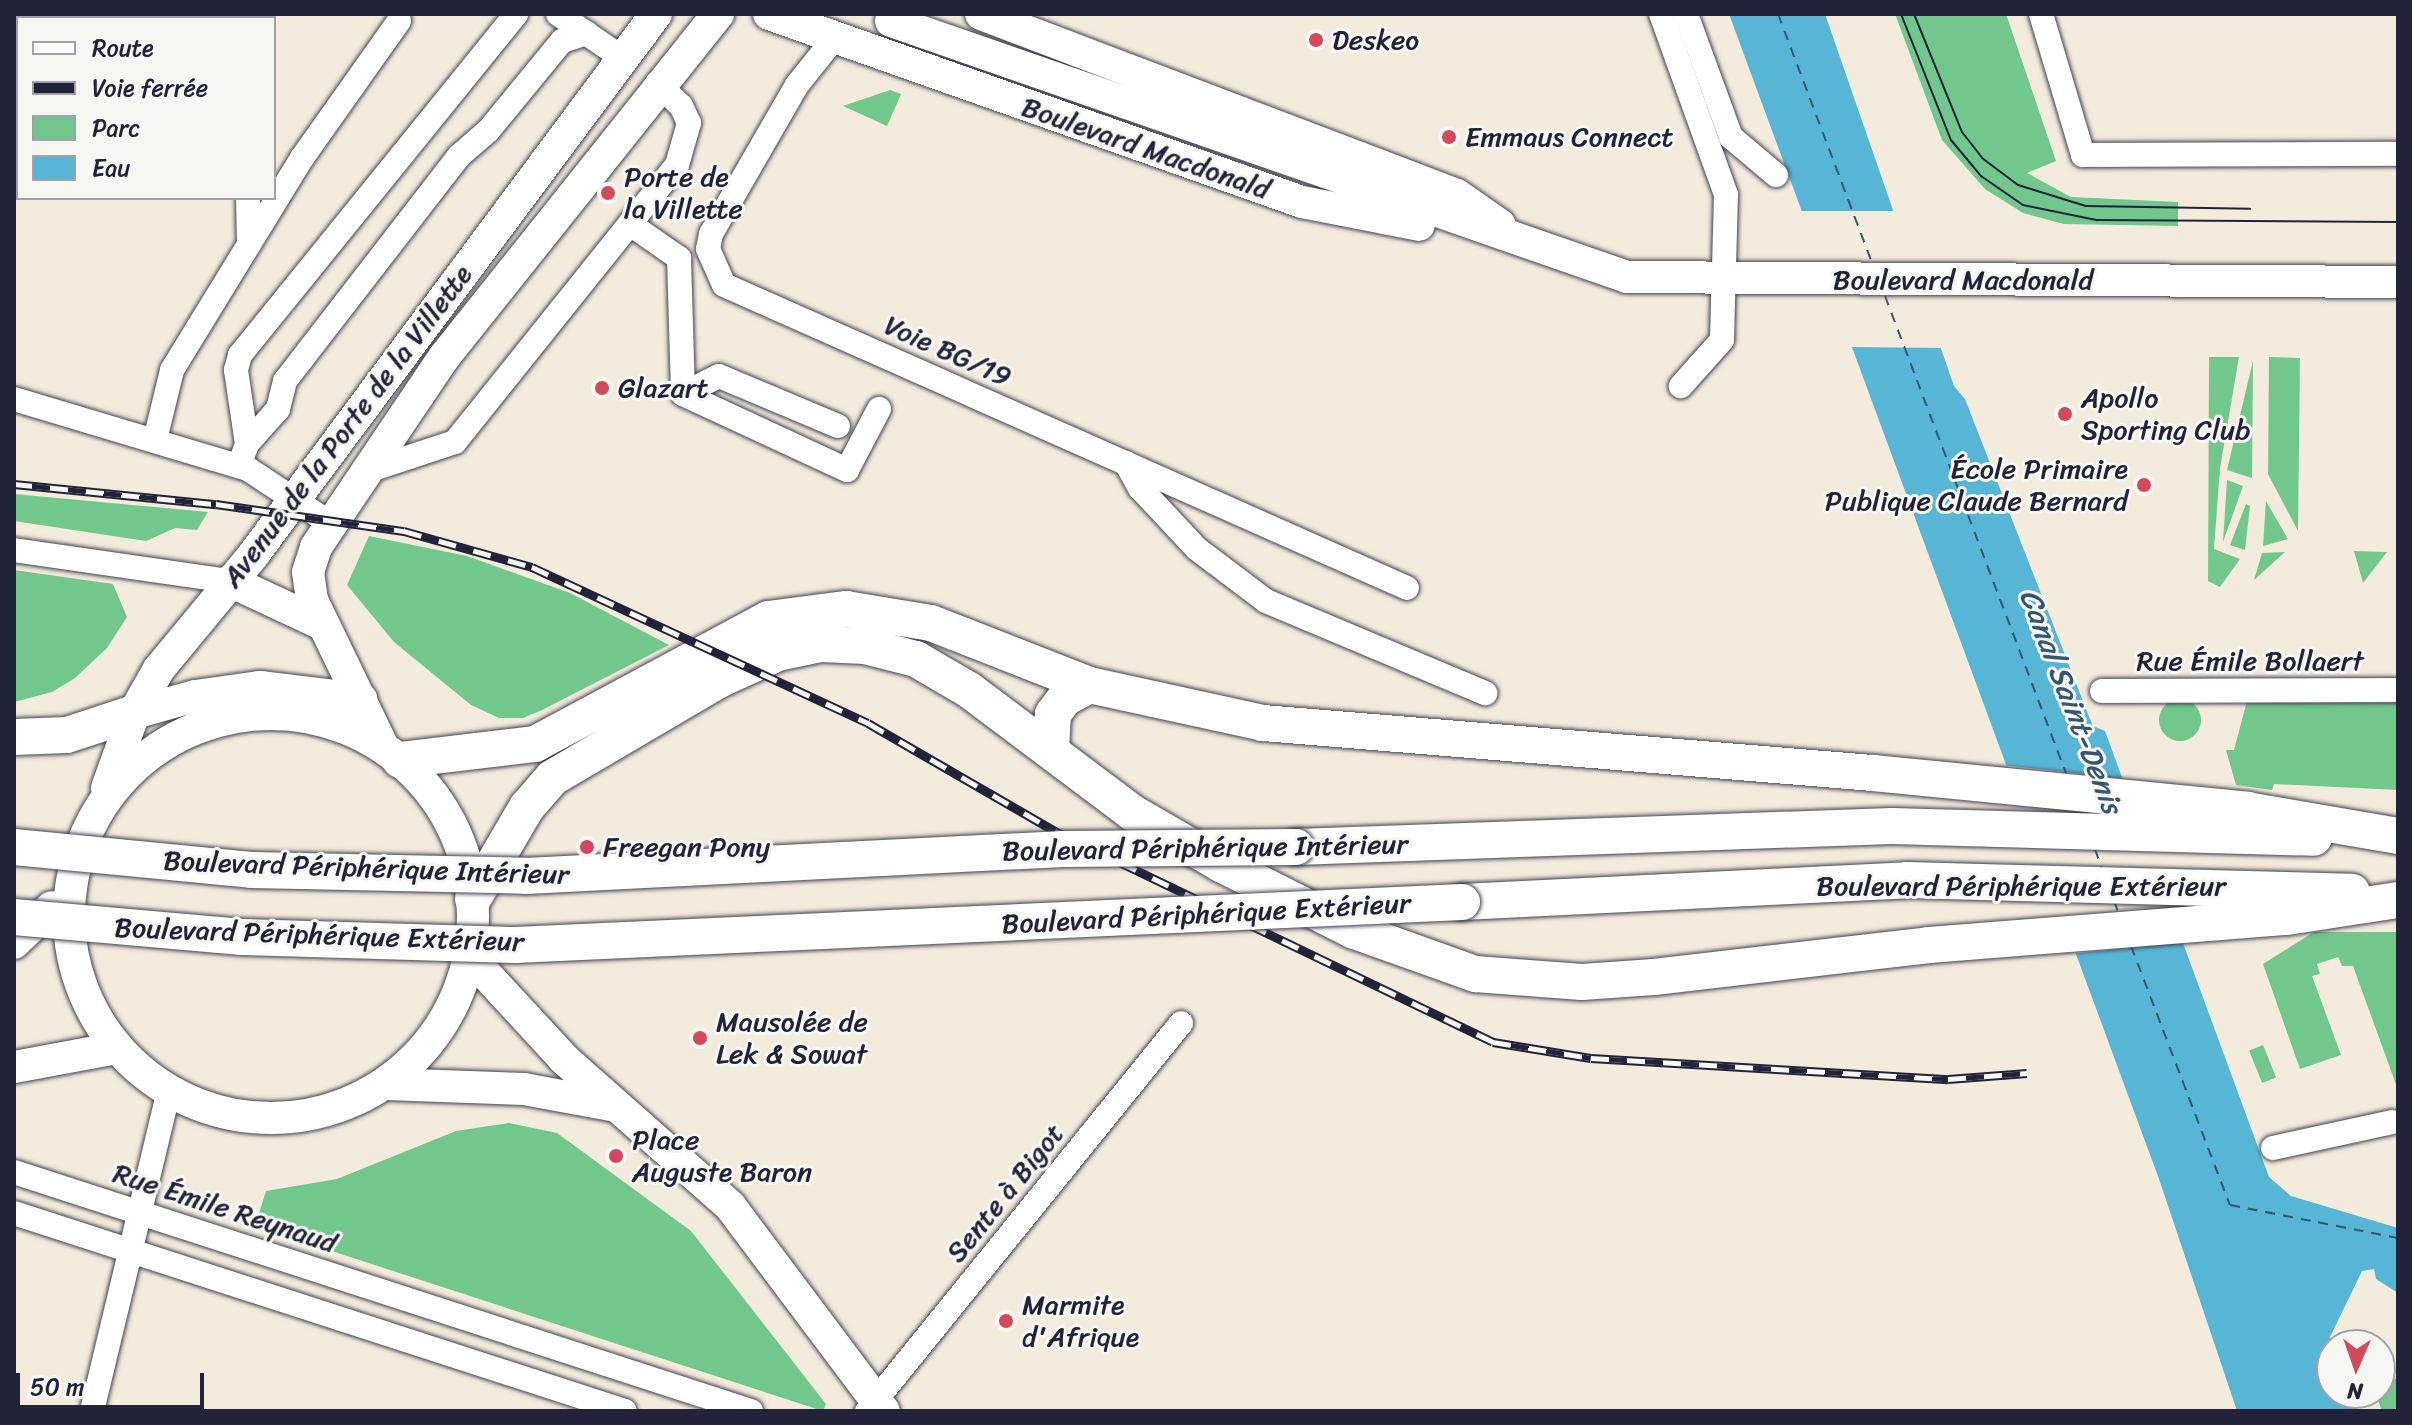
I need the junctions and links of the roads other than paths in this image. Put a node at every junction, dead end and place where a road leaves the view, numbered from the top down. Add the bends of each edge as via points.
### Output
1 (516, 14) edge
2 (558, 14) edge
3 (656, 14) edge
4 (718, 14) edge
5 (769, 14) edge
6 (981, 14) edge
7 (1661, 14) edge
8 (1686, 14) edge
9 (2041, 14) edge
10 (399, 21) dead end
11 (891, 21) dead end
12 (838, 27) edge
13 (587, 33) junction
14 (624, 59) junction
15 (657, 83) junction
16 (2398, 154) edge
17 (1776, 175) dead end
18 (248, 200) edge
19 (630, 224) junction
20 (249, 244) junction
21 (1532, 248) junction
22 (1727, 280) junction
23 (2398, 282) edge
24 (1681, 386) dead end
25 (683, 394) junction
26 (14, 399) edge
27 (879, 409) dead end
28 (838, 426) dead end
29 (155, 440) junction
30 (243, 455) junction
31 (1126, 463) junction
32 (370, 470) junction
33 (295, 500) junction
34 (331, 524) junction
35 (14, 550) edge
36 (230, 581) junction
37 (1407, 588) dead end
38 (322, 624) junction
39 (1089, 685) junction
40 (2398, 690) edge
41 (2102, 691) dead end
42 (1485, 693) dead end
43 (361, 699) junction
44 (134, 713) junction
45 (14, 737) edge
46 (1051, 751) junction
47 (392, 753) junction
48 (99, 808) junction
49 (2253, 825) junction
50 (2398, 836) edge
51 (14, 847) edge
52 (69, 891) junction
53 (2398, 897) edge
54 (473, 899) junction
55 (2281, 903) junction
56 (14, 917) edge
57 (14, 943) edge
58 (470, 957) junction
59 (1181, 1023) dead end
60 (117, 1048) junction
61 (14, 1067) edge
62 (386, 1084) junction
63 (169, 1091) junction
64 (616, 1106) junction
65 (2393, 1122) edge
66 (2273, 1148) dead end
67 (14, 1172) edge
68 (14, 1213) edge
69 (139, 1213) junction
70 (131, 1250) junction
71 (417, 1302) junction
72 (405, 1339) junction
73 (875, 1408) edge
74 (92, 1411) edge
75 (625, 1411) edge
76 (751, 1411) edge

1 - 30 street via 240,355 236,370
2 - 13 street
3 - 14 main road, Avenue de la Porte de la Villette
4 - 15 main road, Avenue de la Porte de la Villette
5 - 12 main road, Boulevard Macdonald
6 - 21 main road, Boulevard Macdonald via 1457,195
7 - 22 street via 1726,195
8 - 17 street via 1731,137
9 - 16 street via 2083,155
10 - 20 street via 302,158
11 - 21 main road, Boulevard Macdonald
12 - 21 main road, Boulevard Macdonald via 1302,202
12 - 31 street, Voie BG/19 via 797,85 711,234 708,249 724,285
13 - 14 street
13 - 30 street via 562,41 488,131 459,156 285,381 278,409
14 - 15 main road
14 - 33 main road, Avenue de la Porte de la Villette
15 - 19 street, Avenue de la Porte de la Villette via 687,117 686,146
15 - 32 main road, Avenue de la Porte de la Villette via 445,356
18 - 20 street
19 - 25 street via 679,258
19 - 32 street, Avenue de la Porte de la Villette via 455,442
20 - 29 street via 172,370
21 - 22 main road, Boulevard Macdonald via 1627,277
22 - 23 main road, Boulevard Macdonald
22 - 24 street via 1722,340
25 - 27 street via 847,470
25 - 28 street via 719,376
26 - 29 street
29 - 30 street
30 - 33 street
31 - 37 street, Voie BG/19
31 - 42 street via 1140,488 1197,549 1266,601
32 - 34 main road, Avenue de la Porte de la Villette
33 - 34 street
33 - 36 main road, Avenue de la Porte de la Villette
34 - 38 main road, Avenue de la Porte de la Villette via 308,572
35 - 36 street
36 - 38 main road
36 - 44 main road, Avenue de la Porte de la Villette via 159,669
38 - 43 main road, Avenue de la Porte de la Villette
39 - 46 highway via 1065,698 1053,714
39 - 47 highway via 931,623 874,611 825,610 753,626 535,744
39 - 49 highway via 1263,723 1873,773
40 - 41 street, Rue Émile Bollaert
43 - 44 main road via 260,687
43 - 47 main road, Avenue de la Porte de la Villette
44 - 45 highway via 67,735
44 - 48 main road, Avenue de la Porte de la Villette
46 - 54 highway via 969,690 916,659 865,646 799,647 719,680 552,778 527,807
46 - 55 highway via 1133,813 1221,864 1352,930 1475,974 1582,982 1639,978
47 - 48 main road via 324,721 293,715 228,718 168,741 142,760
47 - 54 main road via 443,808 465,857
48 - 52 main road via 77,856
49 - 50 highway
49 - 51 highway, Boulevard Périphérique Intérieur, bridge via 1892,826 1296,847 1063,849 526,876 251,870
52 - 57 main road
52 - 60 main road via 69,939 77,975 90,1008
53 - 55 highway, Boulevard Périphérique Extérieur
54 - 58 main road
55 - 56 highway, Boulevard Périphérique Extérieur, bridge via 1907,880 515,945 242,937
58 - 62 main road via 461,987 431,1041
58 - 64 main road
59 - 73 street, Sente à Bigot
60 - 61 main road
60 - 63 main road
62 - 63 main road via 334,1109 278,1119 221,1113
62 - 64 main road via 524,1089
63 - 69 street
64 - 73 main road via 730,1206
65 - 66 street
67 - 69 street, Rue Émile Reynaud
68 - 70 street
69 - 70 street
69 - 71 street, Rue Émile Reynaud
70 - 72 street
70 - 74 street
71 - 72 street
71 - 76 street, Rue Émile Reynaud
72 - 75 street

